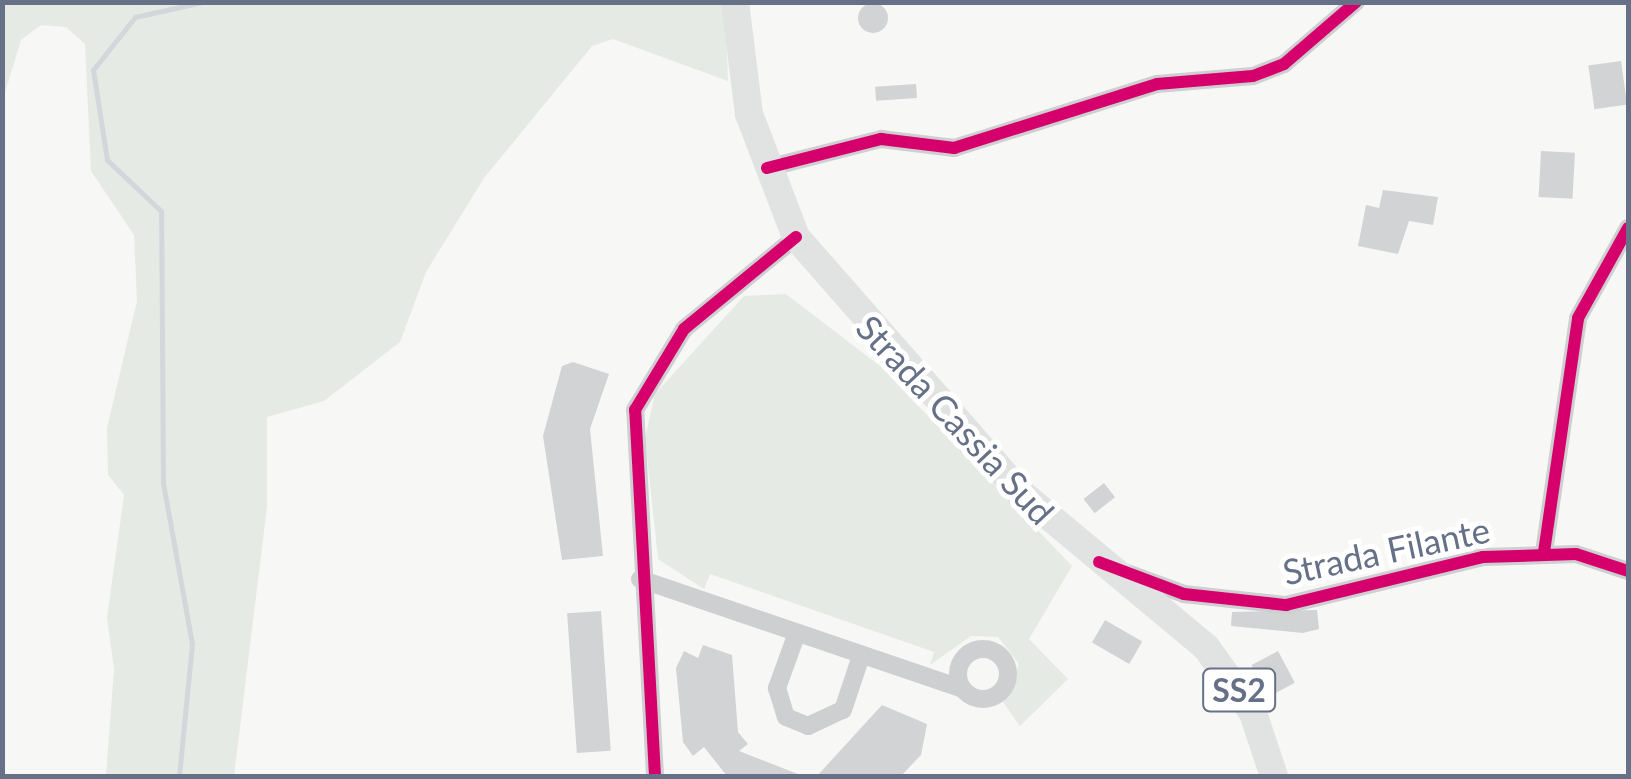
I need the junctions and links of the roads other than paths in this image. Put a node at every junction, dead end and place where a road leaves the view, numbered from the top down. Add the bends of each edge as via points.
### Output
1 (734, 2) edge
2 (1356, 2) edge
3 (767, 168) junction
4 (1628, 228) edge
5 (796, 237) junction
6 (1544, 552) junction
7 (1098, 562) junction
8 (1628, 570) edge
9 (640, 579) junction
10 (797, 633) junction
11 (861, 656) junction
12 (962, 688) dead end
13 (655, 776) edge
14 (1274, 776) edge

1 - 3 main road, Strada Cassia Sud
2 - 3 street via 1284,64 1253,76 1157,84 954,148 881,139
3 - 5 main road, Strada Cassia Sud
4 - 6 street via 1578,318
5 - 7 main road, Strada Cassia Sud via 1021,494
5 - 9 street via 697,317 652,368 635,410 632,460
6 - 7 street, Strada Filante via 1455,563 1286,605 1184,594
6 - 8 street, Strada Filante
7 - 14 main road, Strada Cassia Sud / SS2 via 1176,623 1233,680
9 - 10 street
9 - 13 street
10 - 11 street
10 - 11 street via 777,688 786,717 808,726 843,710
11 - 12 street

